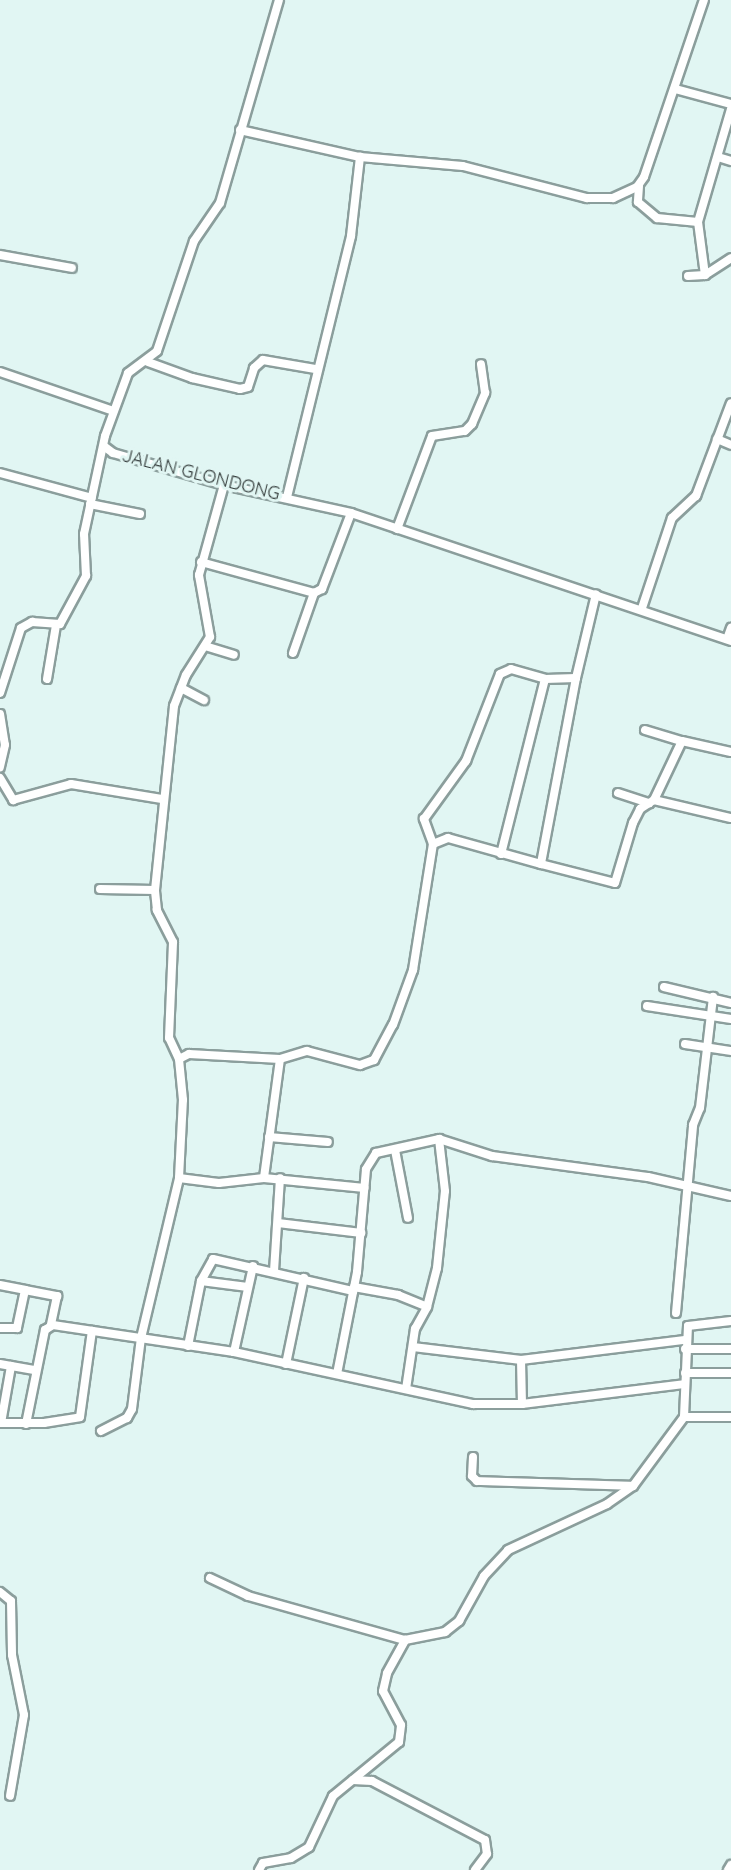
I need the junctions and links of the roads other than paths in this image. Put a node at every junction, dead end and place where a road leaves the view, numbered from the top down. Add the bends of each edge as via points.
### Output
1 (279, 0) edge
2 (704, 0) edge
3 (675, 89) junction
4 (731, 104) edge
5 (731, 109) edge
6 (240, 130) junction
7 (718, 157) junction
8 (360, 158) junction
9 (731, 161) edge
10 (639, 186) junction
11 (698, 222) junction
12 (0, 255) edge
13 (731, 258) edge
14 (72, 268) dead end
15 (705, 275) junction
16 (688, 276) dead end
17 (148, 362) junction
18 (481, 364) dead end
19 (315, 369) junction
20 (0, 372) edge
21 (731, 403) edge
22 (113, 411) junction
23 (717, 439) junction
24 (731, 445) edge
25 (105, 447) junction
26 (0, 473) edge
27 (224, 485) junction
28 (287, 497) junction
29 (91, 501) junction
30 (140, 513) dead end
31 (351, 513) junction
32 (397, 529) junction
33 (201, 562) junction
34 (314, 593) junction
35 (596, 594) junction
36 (642, 608) junction
37 (56, 625) junction
38 (731, 628) edge
39 (729, 640) edge
40 (205, 646) junction
41 (293, 653) dead end
42 (234, 655) dead end
43 (576, 678) junction
44 (47, 679) dead end
45 (545, 679) junction
46 (181, 688) junction
47 (0, 693) edge
48 (204, 700) dead end
49 (0, 714) edge
50 (645, 730) dead end
51 (682, 741) junction
52 (731, 752) edge
53 (0, 767) edge
54 (0, 778) edge
55 (618, 793) dead end
56 (162, 799) junction
57 (652, 801) junction
58 (731, 818) edge
59 (433, 844) junction
60 (501, 854) junction
61 (541, 864) junction
62 (100, 889) dead end
63 (155, 890) junction
64 (664, 987) dead end
65 (713, 997) junction
66 (731, 1003) edge
67 (648, 1006) dead end
68 (711, 1016) junction
69 (731, 1019) edge
70 (685, 1044) dead end
71 (708, 1048) junction
72 (731, 1052) edge
73 (179, 1059) junction
74 (280, 1059) junction
75 (269, 1137) junction
76 (439, 1138) junction
77 (328, 1142) dead end
78 (395, 1150) junction
79 (179, 1178) junction
80 (264, 1178) junction
81 (280, 1178) junction
82 (364, 1188) junction
83 (687, 1188) junction
84 (731, 1196) edge
85 (408, 1218) dead end
86 (278, 1224) junction
87 (361, 1233) junction
88 (253, 1266) junction
89 (274, 1271) junction
90 (304, 1278) junction
91 (201, 1281) junction
92 (0, 1285) edge
93 (248, 1287) junction
94 (353, 1289) junction
95 (25, 1290) junction
96 (427, 1307) junction
97 (676, 1313) dead end
98 (731, 1321) edge
99 (51, 1325) junction
100 (0, 1328) edge
101 (92, 1331) junction
102 (141, 1338) junction
103 (685, 1345) junction
104 (188, 1346) junction
105 (413, 1347) junction
106 (731, 1349) edge
107 (234, 1352) junction
108 (521, 1360) junction
109 (0, 1364) edge
110 (286, 1364) junction
111 (11, 1366) junction
112 (35, 1371) junction
113 (685, 1373) junction
114 (731, 1373) edge
115 (337, 1374) junction
116 (684, 1384) junction
117 (406, 1389) junction
118 (522, 1404) junction
119 (684, 1417) junction
120 (731, 1417) edge
121 (0, 1423) edge
122 (26, 1424) junction
123 (100, 1431) dead end
124 (474, 1457) dead end
125 (633, 1486) junction
126 (210, 1578) dead end
127 (0, 1592) edge
128 (405, 1640) junction
129 (353, 1780) junction
130 (10, 1796) dead end
131 (731, 1865) edge
132 (259, 1870) edge
133 (475, 1870) edge
134 (728, 1870) edge

1 - 6 street, JALAN GLONDONG
2 - 3 street
3 - 4 street
3 - 10 street
5 - 7 street
6 - 8 street
6 - 17 street, JALAN GLONDONG via 220,203 194,241 162,338
7 - 9 street
7 - 11 street
8 - 10 street via 463,166 600,200
8 - 19 street via 351,236
10 - 11 street via 638,202 657,218
11 - 15 street
12 - 14 street
13 - 15 street
15 - 16 street
17 - 19 street via 240,389 248,387 254,368 263,360
17 - 22 street, JALAN GLONDONG via 128,373
18 - 32 street via 485,393 472,424 465,431 432,436
19 - 28 street
20 - 22 street
21 - 23 street
22 - 25 street, JALAN GLONDONG
23 - 24 street
23 - 36 street via 696,496 672,518
25 - 27 street, JALAN GLONDONG via 113,453
25 - 29 street
26 - 29 street
27 - 28 street, JALAN GLONDONG
27 - 33 street
28 - 31 street, JALAN GLONDONG
29 - 30 street
29 - 37 street via 84,534 86,576 64,622
31 - 32 street, JALAN GLONDONG
31 - 34 street via 322,589
32 - 35 street, JALAN GLONDONG
33 - 34 street
33 - 40 street via 200,588 210,628
34 - 41 street
35 - 36 street, JALAN GLONDONG
35 - 43 street
36 - 39 street, JALAN GLONDONG
37 - 44 street
37 - 47 street via 32,622 21,628
38 - 39 street
40 - 42 street
40 - 46 street
43 - 45 street
43 - 61 street
45 - 59 street via 511,669 500,674 466,761 424,819
45 - 60 street
46 - 48 street
46 - 56 street via 174,706
49 - 53 street via 5,745
50 - 51 street
51 - 52 street
51 - 57 street
54 - 56 street via 13,800 71,784
55 - 57 street
56 - 63 street
57 - 58 street
57 - 61 street via 633,823 615,883
59 - 60 street via 448,838
59 - 74 street via 406,994 374,1060 360,1065 307,1051
60 - 61 street
62 - 63 street
63 - 73 street via 157,910 172,942 169,1038
64 - 65 street
65 - 66 street
65 - 68 street
67 - 68 street
68 - 69 street
68 - 71 street
70 - 71 street
71 - 72 street
71 - 83 street
73 - 74 street via 189,1054
73 - 79 street via 183,1100
74 - 75 street
75 - 77 street
75 - 80 street
76 - 78 street
76 - 83 street via 492,1156 648,1178
76 - 96 street via 445,1191
78 - 82 street via 371,1156
78 - 85 street
79 - 80 street via 219,1183
79 - 102 street
80 - 81 street
81 - 82 street
81 - 86 street
82 - 87 street
83 - 84 street
83 - 97 street
86 - 87 street
86 - 89 street
87 - 94 street
88 - 89 street
88 - 91 street via 213,1259
88 - 93 street
89 - 90 street
90 - 94 street
90 - 110 street
91 - 93 street
91 - 104 street
92 - 95 street
93 - 107 street
94 - 96 street via 398,1295
94 - 115 street
95 - 99 street via 57,1296
95 - 100 street via 16,1328
96 - 105 street via 415,1329
98 - 103 street via 690,1324
99 - 101 street
99 - 112 street via 45,1330
101 - 102 street
101 - 122 street via 80,1417
102 - 104 street
102 - 123 street via 130,1414
103 - 106 street
103 - 108 street
103 - 113 street
104 - 107 street
105 - 108 street
105 - 117 street
107 - 110 street
108 - 118 street
109 - 111 street
110 - 115 street
111 - 112 street
111 - 121 street
112 - 122 street
113 - 114 street
113 - 116 street
115 - 117 street
116 - 118 street
116 - 119 street
117 - 118 street via 473,1404
119 - 120 street
119 - 125 street
121 - 122 street
124 - 125 street via 472,1476 477,1481
125 - 128 street via 607,1504 508,1550 484,1576 453,1627
126 - 128 street via 248,1596
127 - 130 street via 11,1601 12,1655 24,1708 17,1777
128 - 129 street via 387,1673 383,1691 402,1736
129 - 132 street via 333,1796 309,1847 291,1858 263,1863
129 - 133 street via 372,1781 485,1840 487,1854
131 - 134 street

